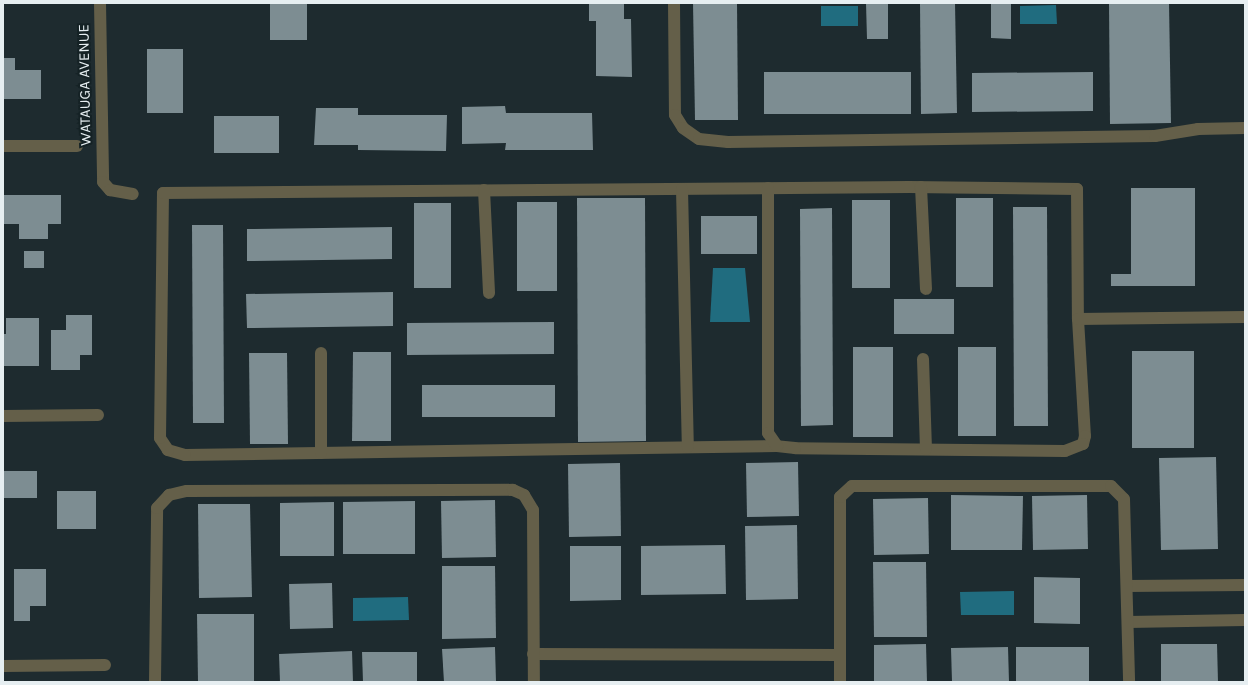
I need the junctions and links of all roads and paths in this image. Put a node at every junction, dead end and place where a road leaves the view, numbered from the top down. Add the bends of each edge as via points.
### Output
1 (100, 3) edge
2 (674, 3) edge
3 (1245, 128) edge
4 (3, 146) edge
5 (77, 146) dead end
6 (921, 187) junction
7 (768, 188) junction
8 (682, 189) junction
9 (484, 190) junction
10 (133, 194) dead end
11 (926, 289) dead end
12 (489, 293) dead end
13 (1245, 317) edge
14 (1078, 319) junction
15 (321, 354) dead end
16 (923, 359) dead end
17 (98, 415) dead end
18 (3, 416) edge
19 (777, 446) junction
20 (688, 447) junction
21 (926, 449) junction
22 (321, 453) junction
23 (1245, 585) edge
24 (1127, 586) junction
25 (1245, 620) edge
26 (1128, 622) junction
27 (534, 654) junction
28 (840, 654) junction
29 (105, 665) dead end
30 (3, 666) edge
31 (155, 682) edge
32 (534, 682) edge
33 (840, 682) edge
34 (1129, 682) edge

1 - 10 street, WATAUGA AVENUE via 104,182 110,190
2 - 3 street via 675,115 683,128 699,139 728,142 1155,136 1198,129
4 - 5 street
6 - 7 street
6 - 11 street
6 - 14 street via 1077,189
7 - 8 street
7 - 19 street via 768,433
8 - 9 street
8 - 20 street
9 - 12 street
9 - 22 street via 163,193 160,438 168,450 185,455
13 - 14 street
14 - 21 street via 1085,436 1083,444 1065,451
15 - 22 street
16 - 21 street
17 - 18 street
19 - 20 street
19 - 21 street
20 - 22 street
23 - 24 street
24 - 26 street
24 - 28 street via 1124,499 1111,486 852,486 840,497
25 - 26 street
26 - 34 street
27 - 28 street
27 - 31 street via 533,510 524,496 513,490 186,491 169,496 158,508
27 - 32 street
28 - 33 street
29 - 30 street

